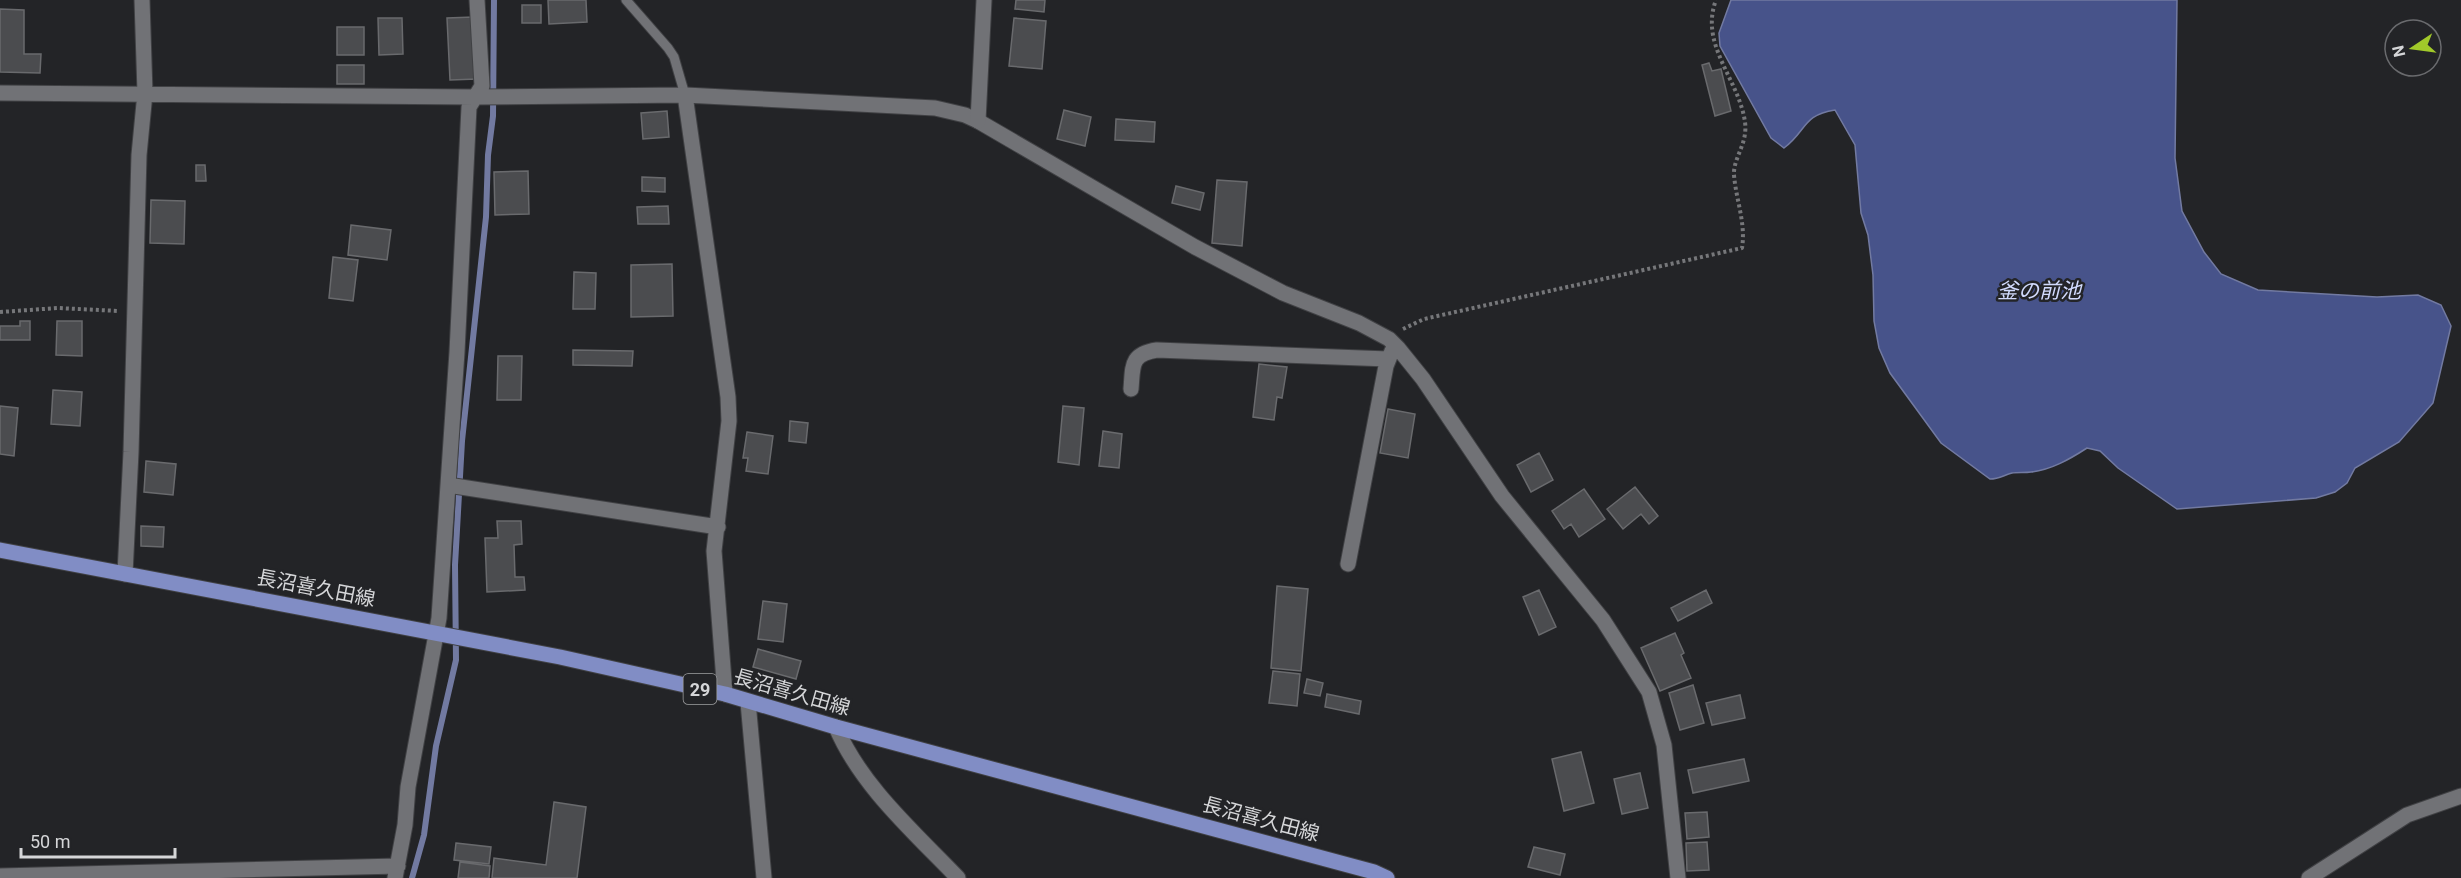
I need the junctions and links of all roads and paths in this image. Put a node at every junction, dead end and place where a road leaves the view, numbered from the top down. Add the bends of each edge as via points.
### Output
1 (142, 0) edge
2 (477, 0) edge
3 (626, 0) edge
4 (984, 0) edge
5 (1716, 0) edge
6 (0, 93) edge
7 (145, 93) junction
8 (685, 95) junction
9 (476, 97) junction
10 (978, 121) junction
11 (0, 312) edge
12 (135, 312) junction
13 (1391, 348) junction
14 (1131, 389) dead end
15 (448, 485) junction
16 (718, 527) junction
17 (0, 550) edge
18 (1348, 564) dead end
19 (125, 574) junction
20 (436, 632) junction
21 (725, 694) junction
22 (748, 702) junction
23 (836, 727) junction
24 (2461, 796) edge
25 (396, 872) edge
26 (0, 876) edge
27 (119, 876) edge
28 (764, 878) edge
29 (958, 878) edge
30 (1387, 878) edge
31 (1678, 878) edge
32 (2309, 878) edge

1 - 7 street
2 - 9 street via 482,86
3 - 8 lane via 674,57
4 - 10 street
5 - 13 path via 1711,26 1713,42 1745,122 1734,175 1744,226 1742,248 1424,318 1407,327
6 - 7 street
7 - 9 street
7 - 12 street via 139,155
8 - 9 street
8 - 10 street via 935,108
8 - 16 street via 728,397
9 - 15 street via 470,107
10 - 13 street via 1241,272 1359,323
11 - 12 path via 58,308
12 - 19 street
13 - 14 street via 1152,351 1140,354 1133,362
13 - 18 street
13 - 31 street via 1423,379 1502,496 1604,620 1649,692 1664,745
15 - 16 street
15 - 20 street
16 - 21 street via 714,567
17 - 19 main road, 長沼喜久田線 / 29
19 - 20 main road, 長沼喜久田線 / 29
20 - 21 main road, 長沼喜久田線 / 29
20 - 25 street
21 - 22 main road, 長沼喜久田線 / 29
22 - 23 main road, 長沼喜久田線 / 29
22 - 28 street
23 - 29 street via 855,764
23 - 30 main road, 長沼喜久田線 / 29
24 - 32 street via 2407,815
25 - 27 street
26 - 27 street

